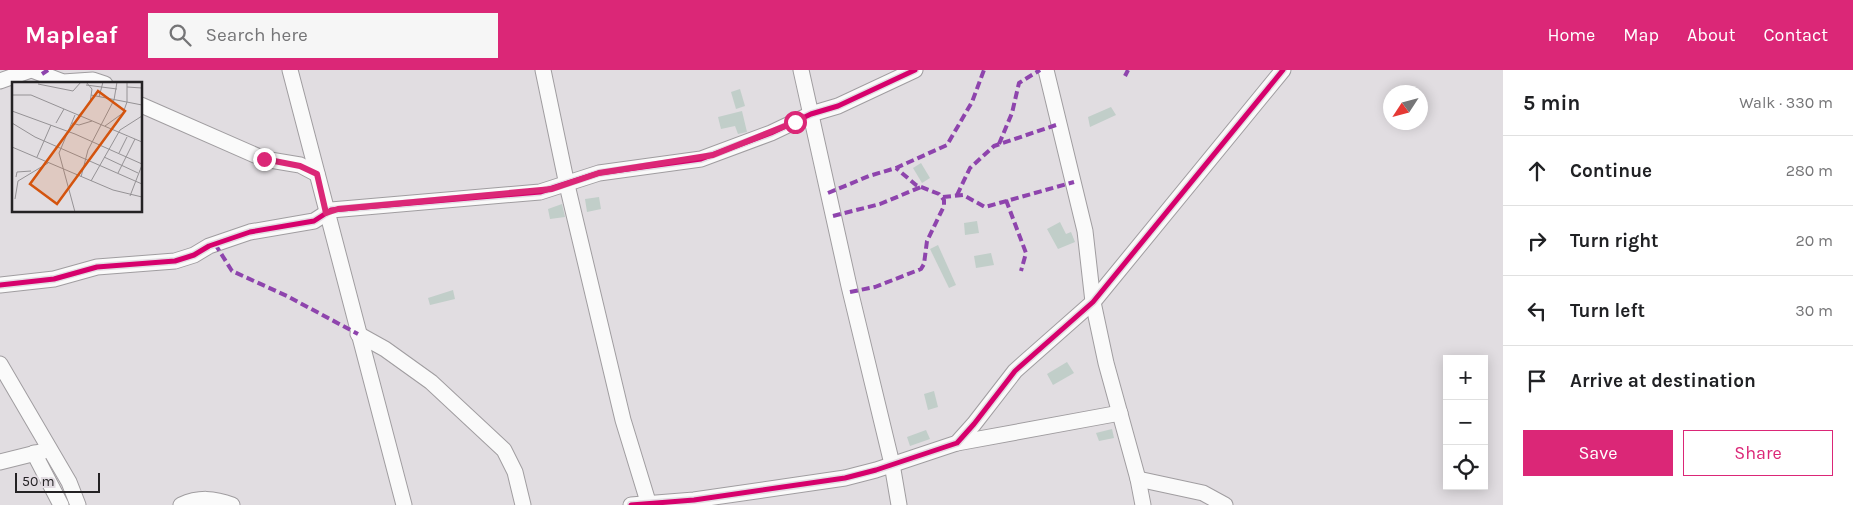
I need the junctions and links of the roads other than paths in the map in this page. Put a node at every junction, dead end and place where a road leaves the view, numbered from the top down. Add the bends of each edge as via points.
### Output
1 (32, 70) edge
2 (290, 70) edge
3 (543, 70) edge
4 (801, 70) edge
5 (915, 70) edge
6 (1046, 70) edge
7 (1283, 70) edge
8 (0, 81) edge
9 (100, 82) edge
10 (142, 105) edge
11 (811, 114) junction
12 (317, 174) junction
13 (567, 184) junction
14 (326, 213) junction
15 (0, 285) edge
16 (1093, 302) junction
17 (358, 334) junction
18 (0, 364) edge
19 (1120, 412) junction
20 (956, 443) junction
21 (50, 450) junction
22 (34, 453) junction
23 (0, 462) edge
24 (892, 464) junction
25 (1138, 479) junction
26 (649, 504) edge
27 (61, 505) edge
28 (78, 505) edge
29 (181, 505) edge
30 (232, 505) edge
31 (404, 505) edge
32 (523, 505) edge
33 (632, 505) edge
34 (899, 505) edge
35 (1142, 505) edge
36 (1225, 505) edge

1 - 8 street
1 - 9 street via 59,81
2 - 12 street
3 - 13 street
4 - 11 street
5 - 11 street via 846,102
6 - 16 street via 1085,231
7 - 16 street
10 - 12 street via 264,159 300,166
11 - 13 street via 713,155 599,173
11 - 24 street via 848,286
12 - 14 street
13 - 14 street via 524,193 338,209
13 - 26 street via 623,420
14 - 15 street via 314,221 243,234 175,262 97,267 54,279
14 - 17 street
16 - 19 street
16 - 20 street via 1015,371
17 - 31 street
17 - 32 street via 431,382 504,450 515,472
18 - 21 street
19 - 20 street
19 - 25 street
20 - 24 street
21 - 22 street
21 - 28 street
22 - 23 street
22 - 27 street
24 - 26 street via 845,478
24 - 34 street
25 - 35 street
25 - 36 street via 1202,493
26 - 33 street
29 - 30 street via 205,499

